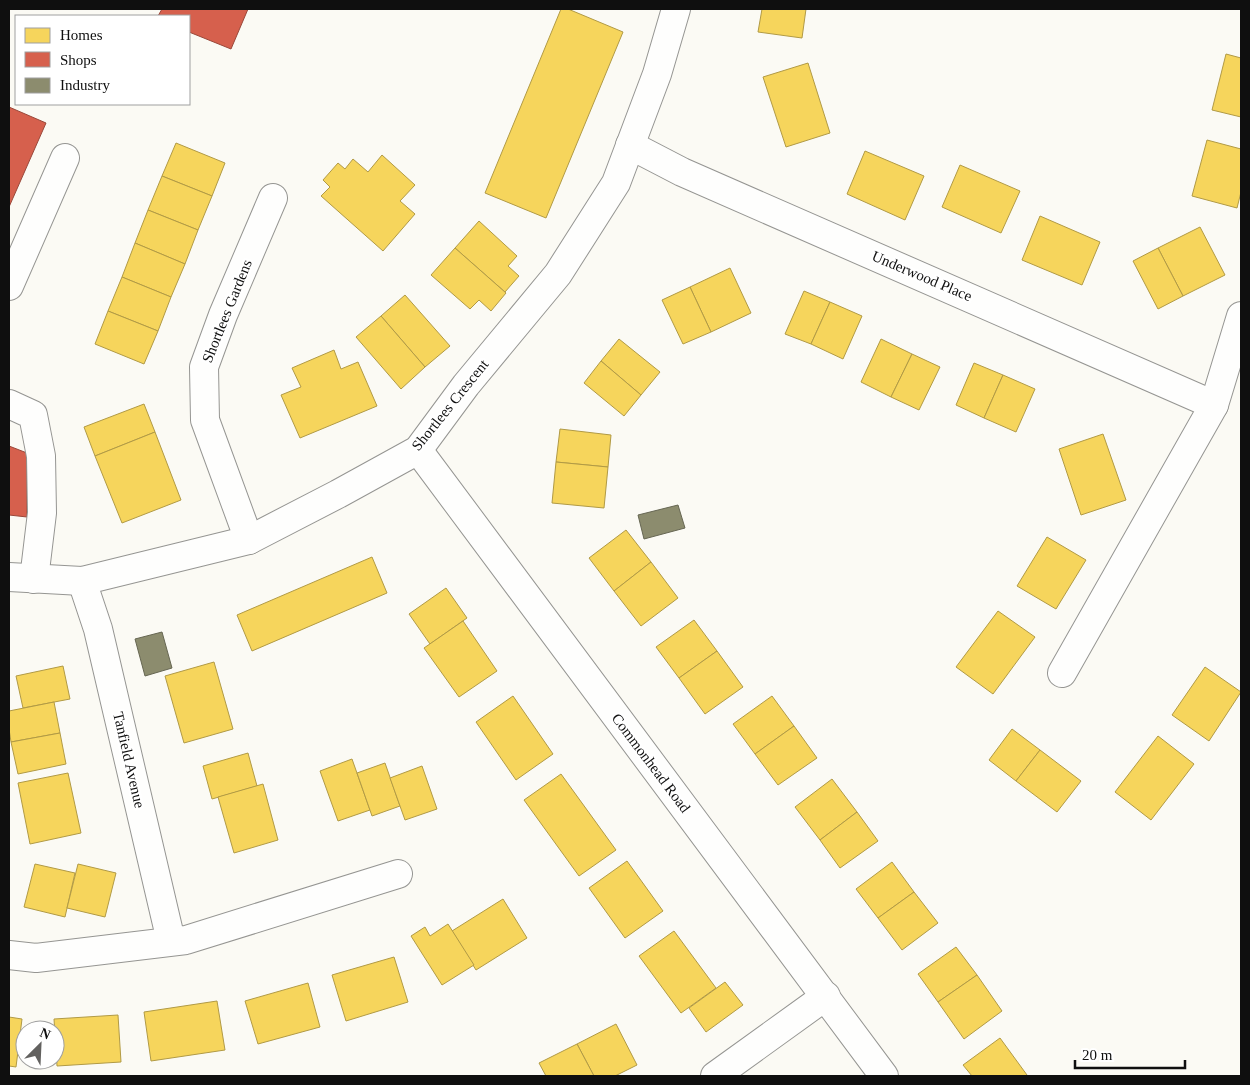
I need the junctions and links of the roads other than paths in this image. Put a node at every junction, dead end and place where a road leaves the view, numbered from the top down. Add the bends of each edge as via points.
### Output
1 (676, 9) edge
2 (630, 145) junction
3 (65, 158) dead end
4 (273, 198) dead end
5 (9, 286) edge
6 (1241, 316) edge
7 (9, 404) edge
8 (1214, 405) junction
9 (418, 450) junction
10 (249, 540) junction
11 (21, 578) edge
12 (82, 581) junction
13 (1062, 673) dead end
14 (398, 874) dead end
15 (171, 942) junction
16 (9, 955) edge
17 (826, 996) junction
18 (715, 1076) edge
19 (884, 1076) edge

1 - 2 street, Shortlees Crescent via 657,74
2 - 8 street, Underwood Place via 682,172
2 - 9 street, Shortlees Crescent via 616,183 558,274 466,385
3 - 5 street
4 - 10 street, Shortlees Gardens via 204,367 205,420
6 - 8 street
7 - 11 street via 33,416 41,456 42,513
8 - 13 street
9 - 10 street, Shortlees Crescent
9 - 17 street, Commonhead Road
10 - 12 street, Shortlees Crescent
11 - 12 street, Shortlees Crescent
12 - 15 street, Tanfield Avenue via 98,629
14 - 15 street
15 - 16 street via 36,958
17 - 18 street
17 - 19 street, Commonhead Road

